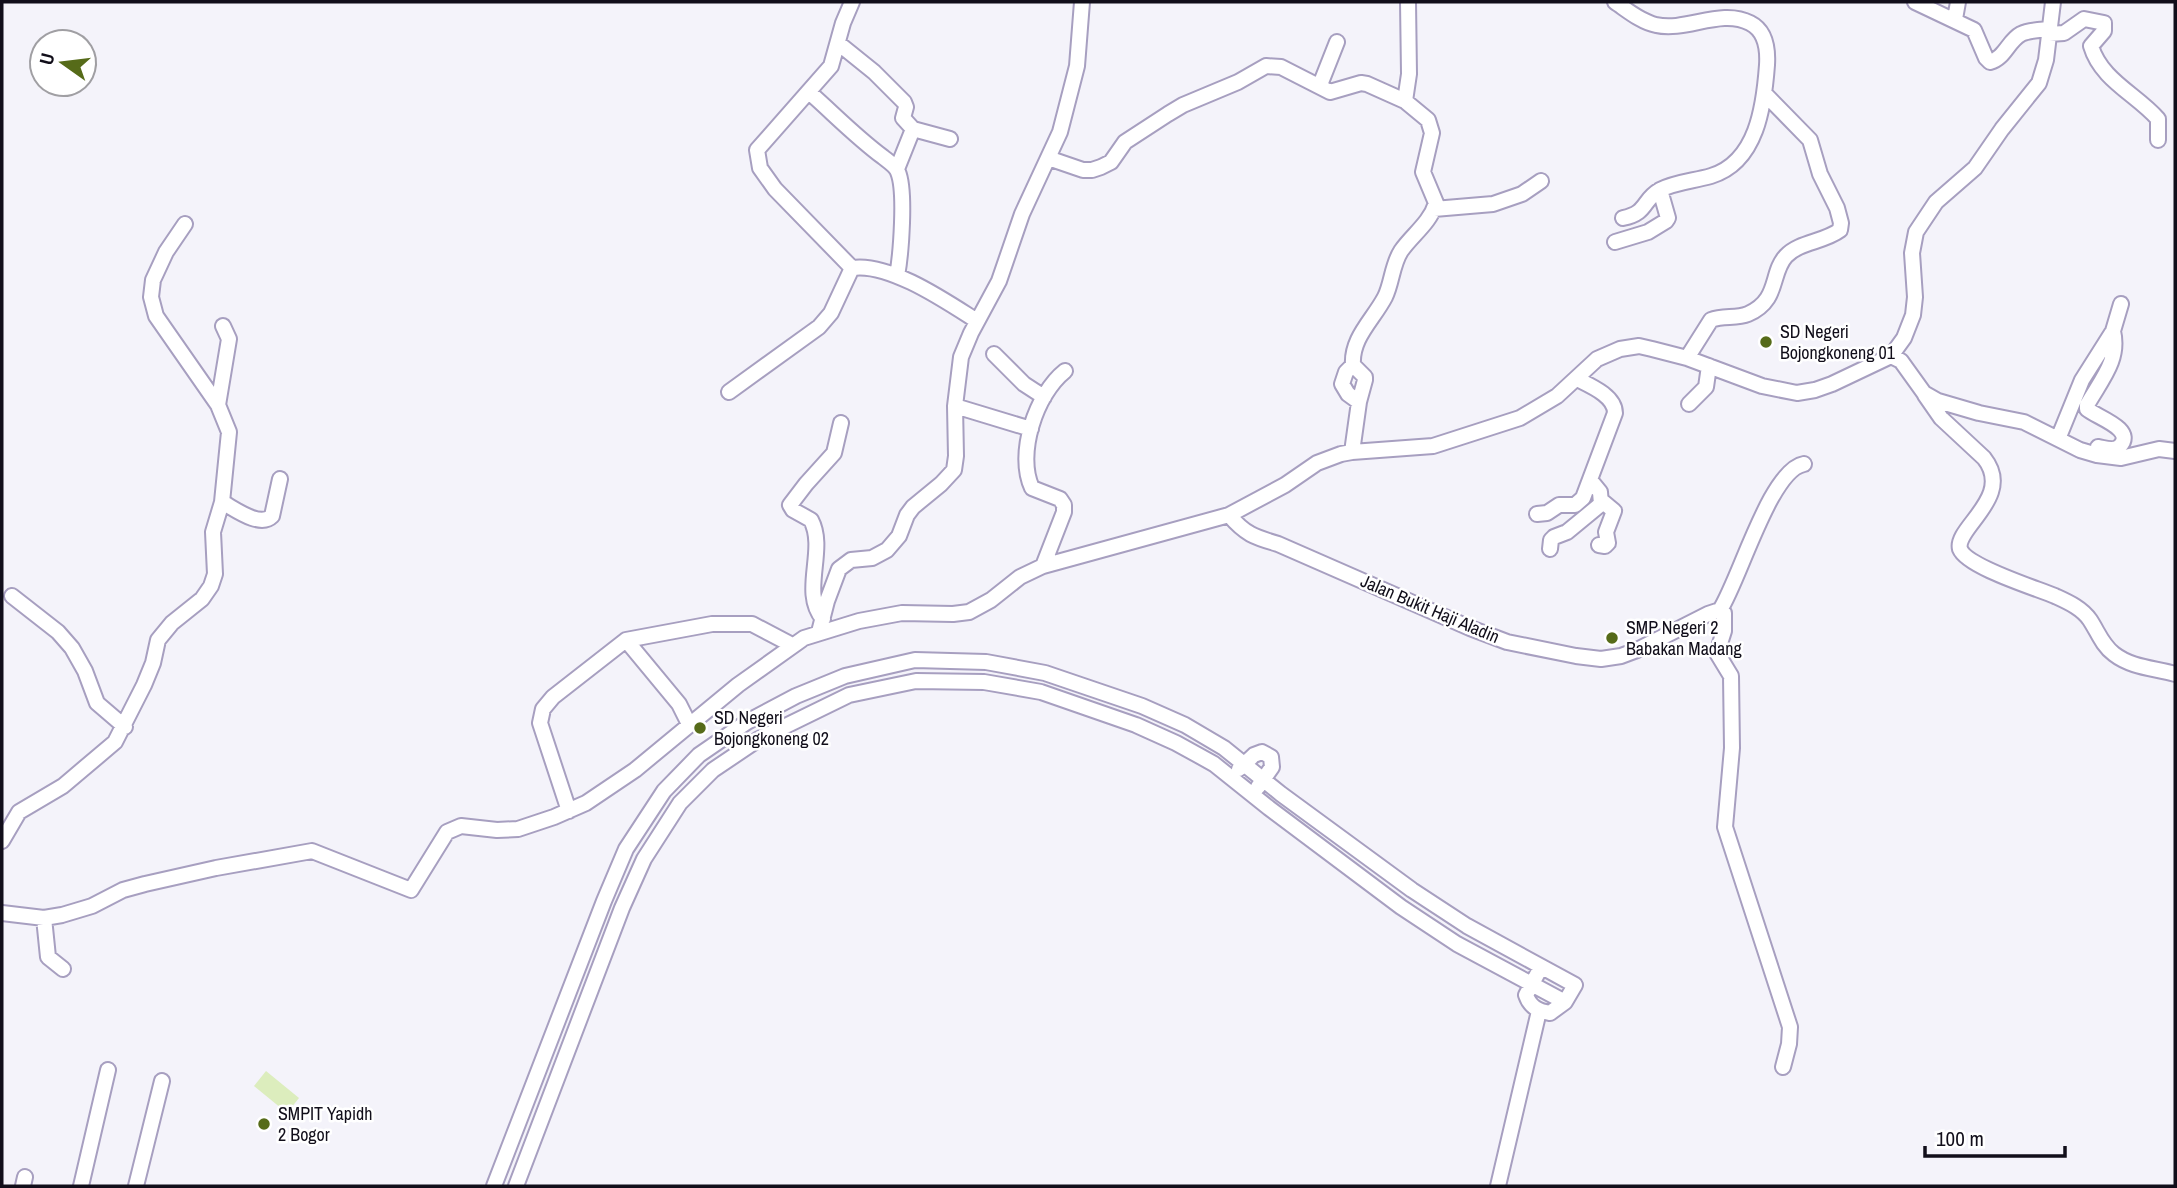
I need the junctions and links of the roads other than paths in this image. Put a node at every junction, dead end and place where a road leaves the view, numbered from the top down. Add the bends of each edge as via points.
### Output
1 (852, 2) edge
2 (1082, 2) edge
3 (1408, 2) edge
4 (1615, 2) edge
5 (1915, 2) edge
6 (1958, 2) edge
7 (2053, 2) edge
8 (1955, 19) junction
9 (2050, 31) junction
10 (1337, 42) dead end
11 (838, 43) junction
12 (1320, 86) junction
13 (809, 92) junction
14 (1765, 94) junction
15 (1405, 101) junction
16 (913, 128) junction
17 (950, 139) dead end
18 (2158, 140) dead end
19 (1048, 158) junction
20 (897, 169) junction
21 (1541, 181) dead end
22 (1660, 190) junction
23 (1434, 209) junction
24 (1623, 218) dead end
25 (185, 224) dead end
26 (1615, 242) dead end
27 (852, 268) junction
28 (897, 276) junction
29 (2121, 304) dead end
30 (978, 321) junction
31 (223, 326) dead end
32 (2113, 331) junction
33 (994, 354) dead end
34 (1891, 356) junction
35 (1687, 358) junction
36 (1709, 366) junction
37 (1065, 371) dead end
38 (1577, 379) junction
39 (729, 392) dead end
40 (1924, 393) junction
41 (1044, 397) junction
42 (1689, 404) dead end
43 (218, 405) junction
44 (955, 405) junction
45 (841, 423) dead end
46 (1031, 429) junction
47 (2058, 439) junction
48 (2076, 448) junction
49 (2175, 451) edge
50 (1352, 452) junction
51 (1804, 464) dead end
52 (280, 479) dead end
53 (1591, 481) junction
54 (1602, 501) junction
55 (222, 502) junction
56 (1229, 515) junction
57 (1567, 532) junction
58 (1599, 545) dead end
59 (1550, 549) dead end
60 (1043, 566) junction
61 (12, 596) dead end
62 (1724, 605) junction
63 (821, 625) junction
64 (626, 640) junction
65 (792, 645) junction
66 (2175, 674) edge
67 (689, 724) junction
68 (125, 727) junction
69 (1243, 763) junction
70 (1231, 778) junction
71 (1264, 780) junction
72 (1252, 795) junction
73 (569, 811) junction
74 (2, 841) edge
75 (2, 913) edge
76 (44, 918) junction
77 (1541, 967) junction
78 (63, 969) dead end
79 (1530, 984) junction
80 (1565, 1002) junction
81 (1539, 1011) junction
82 (1783, 1067) dead end
83 (108, 1070) dead end
84 (162, 1081) dead end
85 (81, 1186) edge
86 (136, 1186) edge
87 (494, 1186) edge
88 (516, 1186) edge
89 (1498, 1186) edge

1 - 11 street
2 - 19 street via 1074,80
3 - 15 street
4 - 14 street via 1655,25 1718,19 1750,23 1765,41
5 - 8 street
6 - 8 street
7 - 9 street
8 - 9 street via 1974,30 1990,62 2020,34
9 - 18 street via 2064,33 2084,19 2103,22 2104,31 2091,46 2094,56 2108,76 2158,119
9 - 34 street via 2039,83 1975,169 1937,202 1916,232 1913,315
10 - 12 street
11 - 13 street via 831,66
11 - 16 street via 904,102 903,118
12 - 15 street via 1331,92 1367,84
12 - 19 street via 1281,67 1266,66 1155,122 1125,142 1111,162 1101,167 1083,170
13 - 20 street
13 - 27 street via 757,150 760,168
14 - 22 street via 1745,151 1713,176
14 - 35 street via 1810,141 1837,208 1840,230 1787,255 1764,303 1737,318 1711,320
15 - 23 street via 1431,126 1423,172 1435,197
16 - 17 street
16 - 20 street
19 - 30 street
20 - 28 street via 901,214
21 - 23 street via 1522,194 1493,204
22 - 24 street via 1641,212
22 - 26 street via 1667,221
23 - 50 street via 1399,253 1385,296 1357,340 1353,365 1346,372 1342,384 1359,402
25 - 43 street via 157,271 151,297 162,326
27 - 28 street
27 - 39 street via 831,313 819,327
28 - 30 street
29 - 32 street
30 - 44 street via 961,357
31 - 43 street via 229,339
32 - 47 street via 2082,380
32 - 48 street via 2115,355 2087,409 2117,426 2123,438 2116,449 2087,444
33 - 41 street
34 - 36 street via 1832,384 1797,393 1762,386
34 - 40 street via 1901,361
35 - 36 street
35 - 38 street via 1630,347 1597,359
36 - 42 street via 1706,387
37 - 41 street
38 - 50 street via 1538,409 1489,429 1433,446
38 - 53 street via 1608,398 1615,409
40 - 47 street via 1956,407 2024,422
40 - 66 street via 1941,418 1990,465 1989,498 1961,541 1966,556 2074,605 2091,621 2103,644 2122,660
41 - 46 street
43 - 55 street via 229,432
44 - 46 street
44 - 63 street via 954,470 913,507 900,536 887,550 873,558 851,560 839,569
45 - 63 street via 834,453 790,505 811,520 816,531 814,589
46 - 60 street via 1027,477 1036,491 1060,499 1064,505
47 - 48 street
48 - 49 street via 2120,458 2159,449
50 - 56 street via 1317,463
51 - 62 street via 1791,469 1781,481
52 - 55 street via 268,520
53 - 54 street
53 - 57 street via 1580,502 1542,514
54 - 57 street
54 - 58 street via 1614,511 1607,527 1607,545
55 - 68 street via 213,532 215,574 211,586 158,640
56 - 60 street
56 - 62 street, Jalan Bukit Haji Aladin via 1253,536 1470,628 1536,649 1601,659 1621,656
57 - 59 street via 1551,540
60 - 63 street via 969,612 902,613
61 - 68 street via 72,648 97,703
62 - 82 street via 1726,618 1717,653 1731,676 1732,748 1725,827 1790,1027
63 - 65 street
64 - 65 street via 712,624 752,624
64 - 67 street
64 - 73 street via 543,709 540,723
65 - 67 street
67 - 73 street via 604,793
68 - 74 street via 104,753 63,786 19,812
69 - 70 street
69 - 71 street
69 - 71 street via 1262,752 1271,757 1272,767
69 - 87 street via 1185,725 1142,706 1045,673 986,662 915,660 845,676 747,722 699,755 664,791 626,849
70 - 72 street
70 - 88 street via 1214,764 1136,725 1041,692 984,682 916,681 849,695 759,739 713,770 680,803 644,859
71 - 72 street
71 - 77 street via 1412,890
72 - 79 street via 1401,907
73 - 76 street via 509,830 454,827 440,841 411,890 312,851 145,884 77,911
75 - 76 street
76 - 78 street via 48,957
77 - 79 street
77 - 80 street via 1575,985
79 - 80 street
79 - 81 street via 1528,1003
80 - 81 street via 1550,1013
81 - 89 street
83 - 85 street
84 - 86 street

